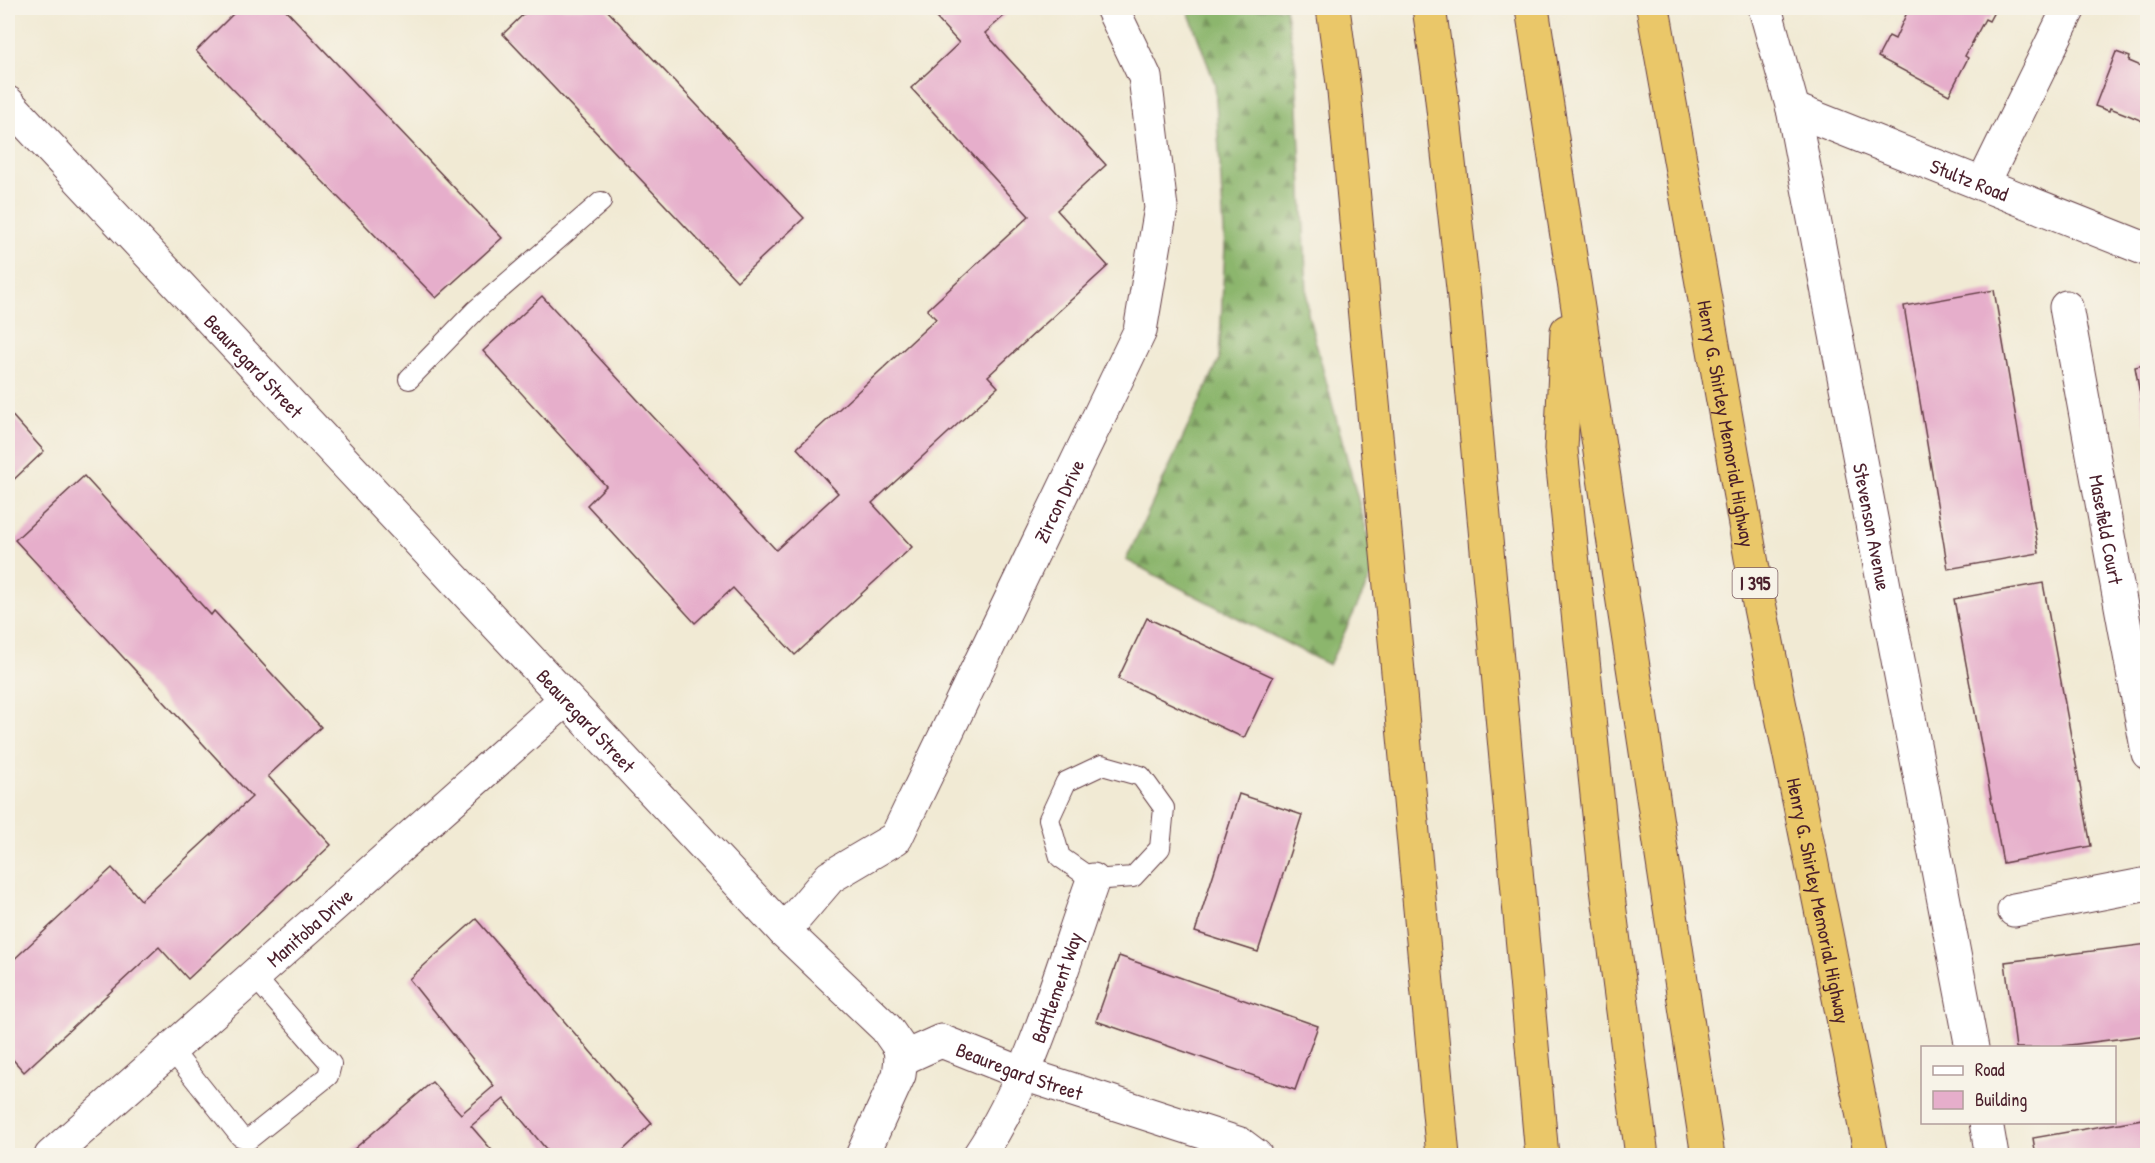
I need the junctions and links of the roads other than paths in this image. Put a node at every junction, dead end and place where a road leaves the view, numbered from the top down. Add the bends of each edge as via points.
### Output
1 (1112, 8) edge
2 (1333, 8) edge
3 (1429, 8) edge
4 (1532, 8) edge
5 (1653, 8) edge
6 (1765, 8) edge
7 (2069, 8) edge
8 (8, 103) edge
9 (1793, 109) junction
10 (1983, 184) junction
11 (601, 202) dead end
12 (2148, 250) edge
13 (1570, 260) junction
14 (2066, 307) dead end
15 (409, 379) dead end
16 (566, 699) junction
17 (2148, 753) edge
18 (1093, 880) junction
19 (2148, 884) edge
20 (2014, 910) dead end
21 (784, 931) junction
22 (254, 976) junction
23 (1972, 1046) edge
24 (171, 1049) junction
25 (901, 1059) junction
26 (1024, 1074) junction
27 (1986, 1124) edge
28 (51, 1155) edge
29 (862, 1155) edge
30 (979, 1155) edge
31 (1256, 1155) edge
32 (1443, 1155) edge
33 (1542, 1155) edge
34 (1642, 1155) edge
35 (1708, 1155) edge
36 (1871, 1155) edge
37 (1992, 1155) edge

1 - 21 street, Zircon Drive via 1145,77 1161,207 1140,332 896,838 830,877
2 - 32 highway via 1344,91
3 - 33 highway via 1464,297
4 - 13 highway
5 - 36 highway, Henry G. Shirley Memorial Highway / I 395 via 1759,603
6 - 9 street, Stevenson Avenue
7 - 10 street
8 - 16 street, Beauregard Street
9 - 10 street, Stultz Road
9 - 23 street, Stevenson Avenue
10 - 12 street, Stultz Road
11 - 15 lane via 476,310
13 - 34 highway via 1561,450 1606,881
13 - 35 highway
14 - 17 street, Masefield Court
16 - 21 street, Beauregard Street
16 - 22 street, Manitoba Drive
18 - 18 lane via 1060,857 1049,819 1066,782 1102,765 1141,776 1164,808 1160,848 1133,877
18 - 26 street, Battlement Way
19 - 20 street
21 - 25 street, Beauregard Street via 886,1029 900,1048
22 - 24 street, Manitoba Drive
22 - 24 lane via 331,1064 328,1076 249,1139 240,1136
24 - 28 street, Manitoba Drive
25 - 26 street, Beauregard Street via 941,1041
25 - 29 street via 899,1075
26 - 30 street, Battlement Way
26 - 31 street, Beauregard Street via 1240,1144
27 - 37 street

